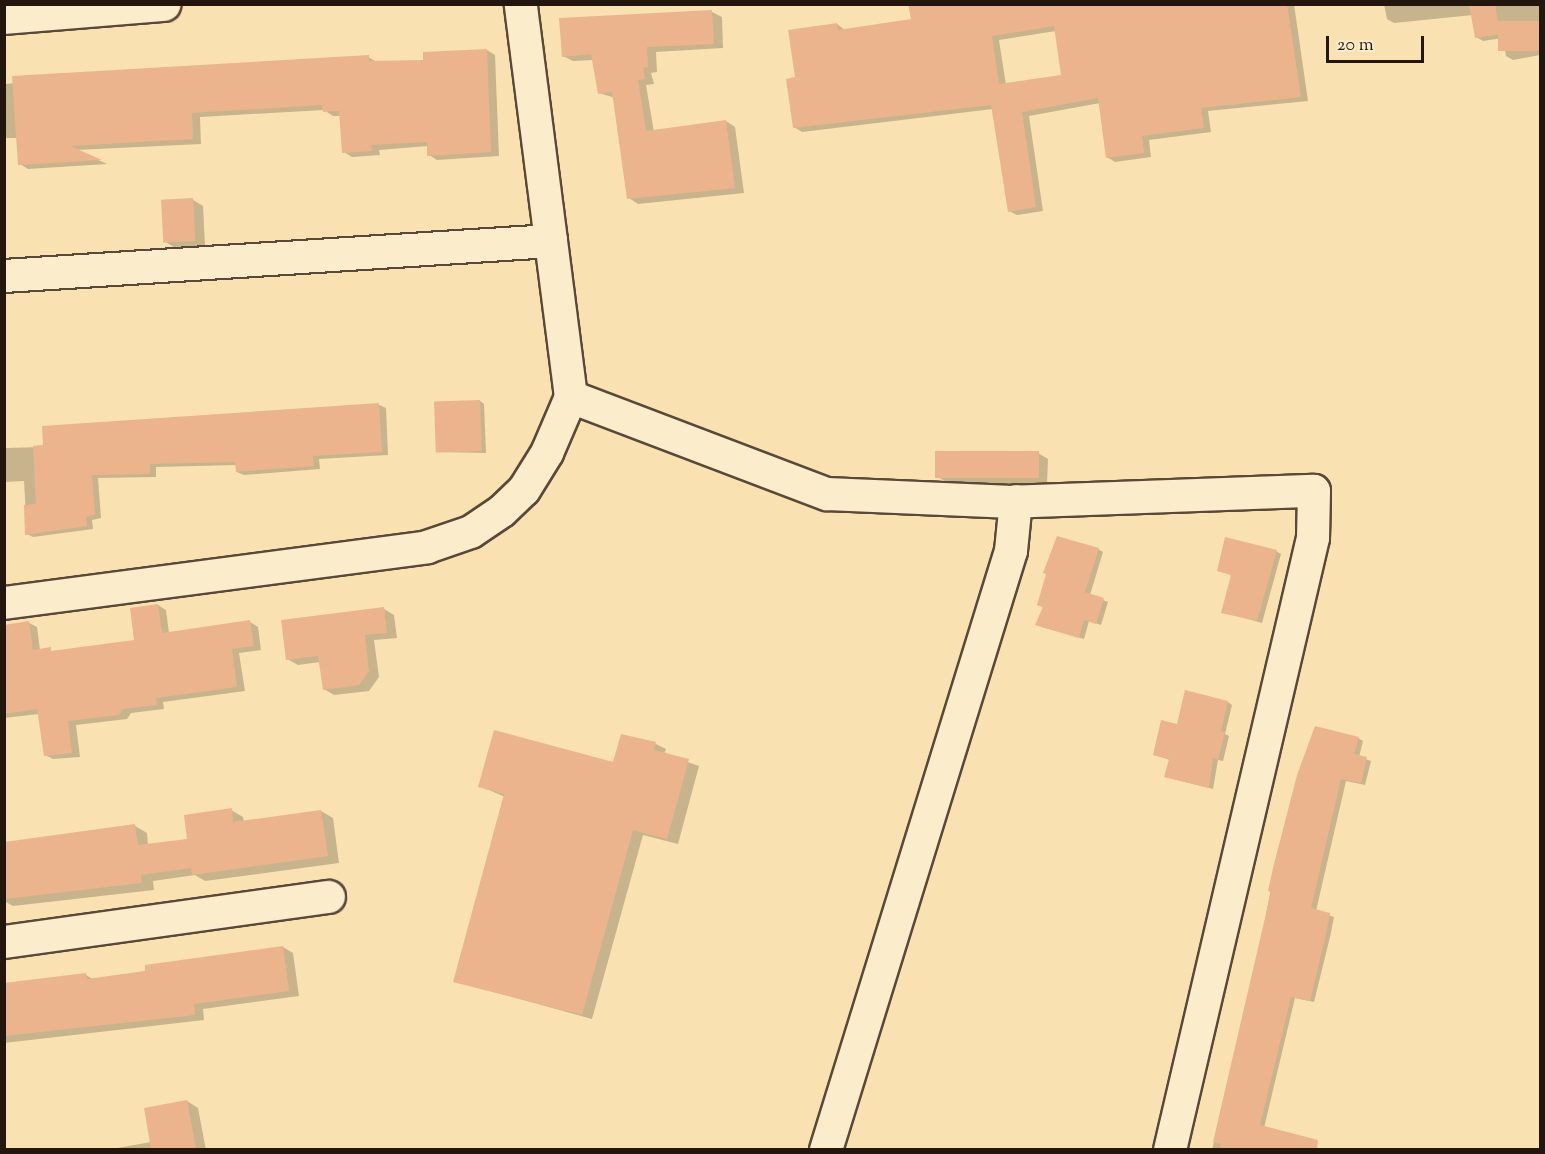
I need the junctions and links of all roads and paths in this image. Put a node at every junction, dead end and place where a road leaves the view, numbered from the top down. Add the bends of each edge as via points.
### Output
1 (163, 4) edge
2 (520, 4) edge
3 (4, 17) edge
4 (551, 241) junction
5 (4, 276) edge
6 (571, 398) junction
7 (1016, 501) junction
8 (4, 603) edge
9 (329, 897) dead end
10 (4, 942) edge
11 (826, 1149) edge
12 (1170, 1149) edge

1 - 3 street
2 - 4 street
4 - 5 street
4 - 6 street
6 - 7 street via 826,494
6 - 8 street via 547,453 524,490 502,512 471,532 427,547
7 - 11 street via 1011,551
7 - 12 street via 1314,491 1313,538
9 - 10 street

